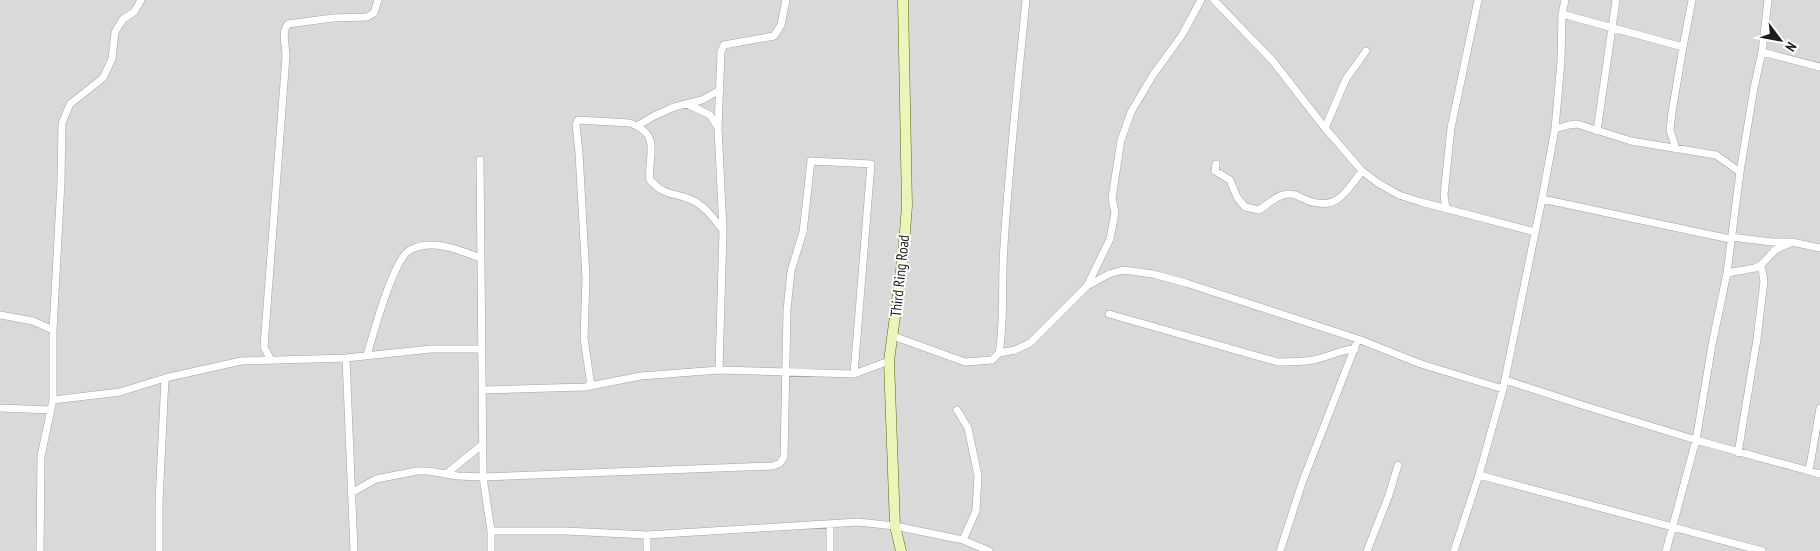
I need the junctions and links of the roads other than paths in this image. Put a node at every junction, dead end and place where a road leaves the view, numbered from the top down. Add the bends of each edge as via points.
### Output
1 (140, 0) edge
2 (378, 0) edge
3 (786, 0) edge
4 (903, 0) edge
5 (1026, 0) edge
6 (1201, 0) edge
7 (1214, 0) edge
8 (1478, 0) edge
9 (1564, 0) edge
10 (1616, 0) edge
11 (1692, 0) edge
12 (1768, 0) edge
13 (1562, 14) junction
14 (1613, 28) junction
15 (1682, 46) junction
16 (1366, 50) dead end
17 (1762, 52) junction
18 (1820, 67) edge
19 (720, 90) junction
20 (687, 104) junction
21 (637, 126) junction
22 (718, 128) junction
23 (1325, 128) junction
24 (1555, 128) junction
25 (1598, 131) junction
26 (1676, 149) junction
27 (480, 160) dead end
28 (1216, 164) dead end
29 (1362, 171) junction
30 (1740, 172) junction
31 (1542, 199) junction
32 (1446, 209) junction
33 (723, 230) junction
34 (1535, 232) junction
35 (1731, 238) junction
36 (1792, 242) junction
37 (1820, 248) edge
38 (480, 258) junction
39 (1761, 265) junction
40 (1728, 273) junction
41 (1087, 286) junction
42 (1109, 314) dead end
43 (0, 315) edge
44 (53, 330) junction
45 (893, 336) junction
46 (1358, 339) junction
47 (481, 349) junction
48 (1355, 349) junction
49 (999, 353) junction
50 (367, 355) junction
51 (346, 358) junction
52 (271, 360) junction
53 (889, 361) junction
54 (719, 370) junction
55 (786, 372) junction
56 (854, 374) junction
57 (165, 378) junction
58 (1505, 380) junction
59 (591, 386) junction
60 (1503, 389) junction
61 (483, 390) junction
62 (53, 400) junction
63 (0, 408) edge
64 (1820, 408) edge
65 (51, 410) junction
66 (957, 410) dead end
67 (1696, 440) junction
68 (483, 444) junction
69 (1738, 452) junction
70 (1398, 465) dead end
71 (1809, 471) junction
72 (446, 474) junction
73 (1820, 474) edge
74 (1479, 475) junction
75 (483, 477) junction
76 (353, 492) junction
77 (830, 524) junction
78 (896, 526) junction
79 (1673, 528) junction
80 (491, 531) junction
81 (647, 535) junction
82 (963, 540) junction
83 (354, 548) edge
84 (40, 551) edge
85 (159, 551) edge
86 (346, 551) edge
87 (491, 551) edge
88 (646, 551) edge
89 (830, 551) edge
90 (901, 551) edge
91 (989, 551) edge
92 (1280, 551) edge
93 (1367, 551) edge
94 (1454, 551) edge
95 (1666, 551) edge
96 (1762, 551) edge

1 - 44 street via 134,12 123,19 115,32 112,59 102,78 70,104 62,123
2 - 52 street via 374,13 366,17 288,24 284,32 286,56 264,347
3 - 19 street via 781,25 774,36 724,45
4 - 45 street, Third Ring Road via 907,206
5 - 49 street via 1009,168
6 - 41 street via 1131,112 1121,140 1112,198 1116,214 1110,239
7 - 23 street via 1272,60
8 - 32 street via 1451,128 1444,195
9 - 13 street
10 - 14 street
11 - 15 street
12 - 17 street
13 - 14 street
13 - 24 street
14 - 15 street
14 - 25 street
15 - 26 street via 1670,130
16 - 23 street via 1346,79
17 - 18 street
17 - 30 street
19 - 20 street
19 - 22 street
20 - 21 street
20 - 22 street via 710,115
21 - 33 street via 648,134 651,144 650,180 664,192 692,200 706,210
21 - 59 street via 582,120 576,124 586,278 584,338
22 - 33 street
23 - 29 street
24 - 25 street via 1578,124
24 - 31 street
25 - 26 street
26 - 30 street via 1716,155
27 - 38 street
28 - 29 street via 1215,170 1230,180 1245,207 1259,210 1280,196 1294,194 1309,201 1325,203 1338,199 1345,195
29 - 32 street via 1399,194
30 - 35 street
31 - 34 street
31 - 35 street
32 - 34 street
33 - 54 street
34 - 58 street
35 - 36 street
35 - 40 street
36 - 37 street
36 - 39 street via 1776,250
38 - 47 street
38 - 50 street via 451,246 423,245 408,250 386,295
39 - 40 street
39 - 69 street via 1764,281 1762,301
40 - 67 street
41 - 46 street via 1123,270 1153,274
41 - 49 street via 1030,343
42 - 48 street via 1278,362 1296,363
43 - 44 street via 33,321
44 - 62 street
45 - 49 street via 965,362 992,360
45 - 53 street, Third Ring Road
46 - 48 street
46 - 60 street via 1421,364
47 - 50 street via 431,349
47 - 61 street
48 - 92 street via 1302,483
50 - 51 street
51 - 52 street
51 - 76 street
52 - 57 street via 241,361
53 - 56 street
53 - 78 street, Third Ring Road
54 - 55 street
54 - 59 street via 641,376
55 - 56 street
55 - 56 street via 791,271 803,232 811,161 871,164
55 - 75 street via 784,457 773,466
57 - 62 street via 120,392
57 - 85 street
58 - 60 street
58 - 67 street
59 - 61 street
60 - 74 street
61 - 68 street
62 - 65 street
63 - 65 street
64 - 71 street
65 - 84 street via 42,456
66 - 82 street via 968,428 978,476 976,511
67 - 69 street
67 - 79 street
68 - 72 street
68 - 75 street
69 - 71 street
70 - 93 street
71 - 73 street
72 - 75 street
72 - 76 street via 418,471 390,476 376,479
74 - 79 street
74 - 94 street
75 - 80 street
76 - 83 street
77 - 78 street via 858,522
77 - 81 street
77 - 89 street
78 - 82 street
78 - 90 street, Third Ring Road
79 - 95 street
79 - 96 street
80 - 81 street
80 - 87 street
81 - 88 street
82 - 91 street
83 - 86 street

